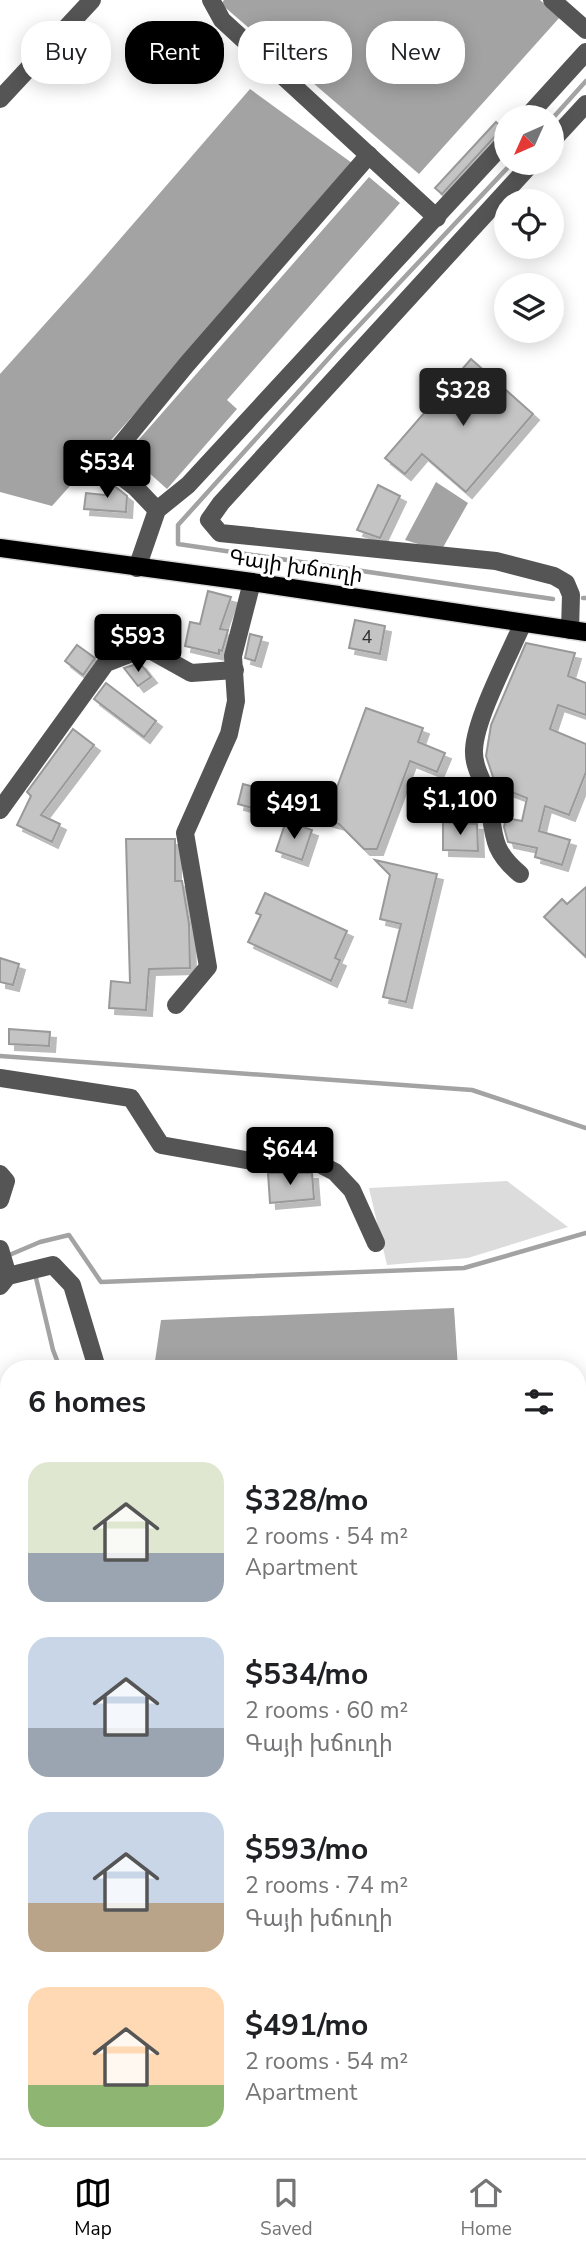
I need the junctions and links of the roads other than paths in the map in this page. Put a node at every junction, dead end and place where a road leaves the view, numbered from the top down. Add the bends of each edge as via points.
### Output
1 (92, 0) edge
2 (211, 0) edge
3 (552, 0) edge
4 (586, 30) edge
5 (586, 52) edge
6 (0, 99) edge
7 (538, 105) edge
8 (586, 105) edge
9 (564, 128) edge
10 (494, 154) edge
11 (369, 155) junction
12 (521, 175) edge
13 (437, 218) junction
14 (157, 510) junction
15 (0, 548) edge
16 (137, 568) junction
17 (252, 582) junction
18 (523, 623) junction
19 (578, 631) edge
20 (236, 670) junction
21 (0, 810) edge
22 (520, 874) dead end
23 (176, 1004) dead end
24 (0, 1078) edge
25 (0, 1174) edge
26 (0, 1200) edge
27 (376, 1243) dead end
28 (0, 1249) edge
29 (5, 1277) edge
30 (95, 1360) edge

1 - 6 street
2 - 11 street via 222,20
3 - 4 street
5 - 7 street
8 - 9 street
10 - 13 street
11 - 13 street
11 - 14 street via 105,464
12 - 19 street via 209,520 220,533 496,561 554,576 566,583
13 - 14 street via 188,485
14 - 16 street
15 - 16 main road, Գայի խճուղի
16 - 17 main road, Գայի խճուղի
17 - 18 main road, Գայի խճուղի
17 - 20 street via 233,656
18 - 19 main road, Գայի խճուղի
18 - 22 street via 484,714 474,751 495,841 504,861
20 - 21 street via 191,673 148,649 106,663
20 - 23 street via 229,734 185,833 208,967
24 - 27 street via 131,1098 161,1145 257,1162 314,1161 335,1172 352,1190
25 - 26 street via 6,1181
28 - 29 street
29 - 30 street via 53,1265 72,1286

